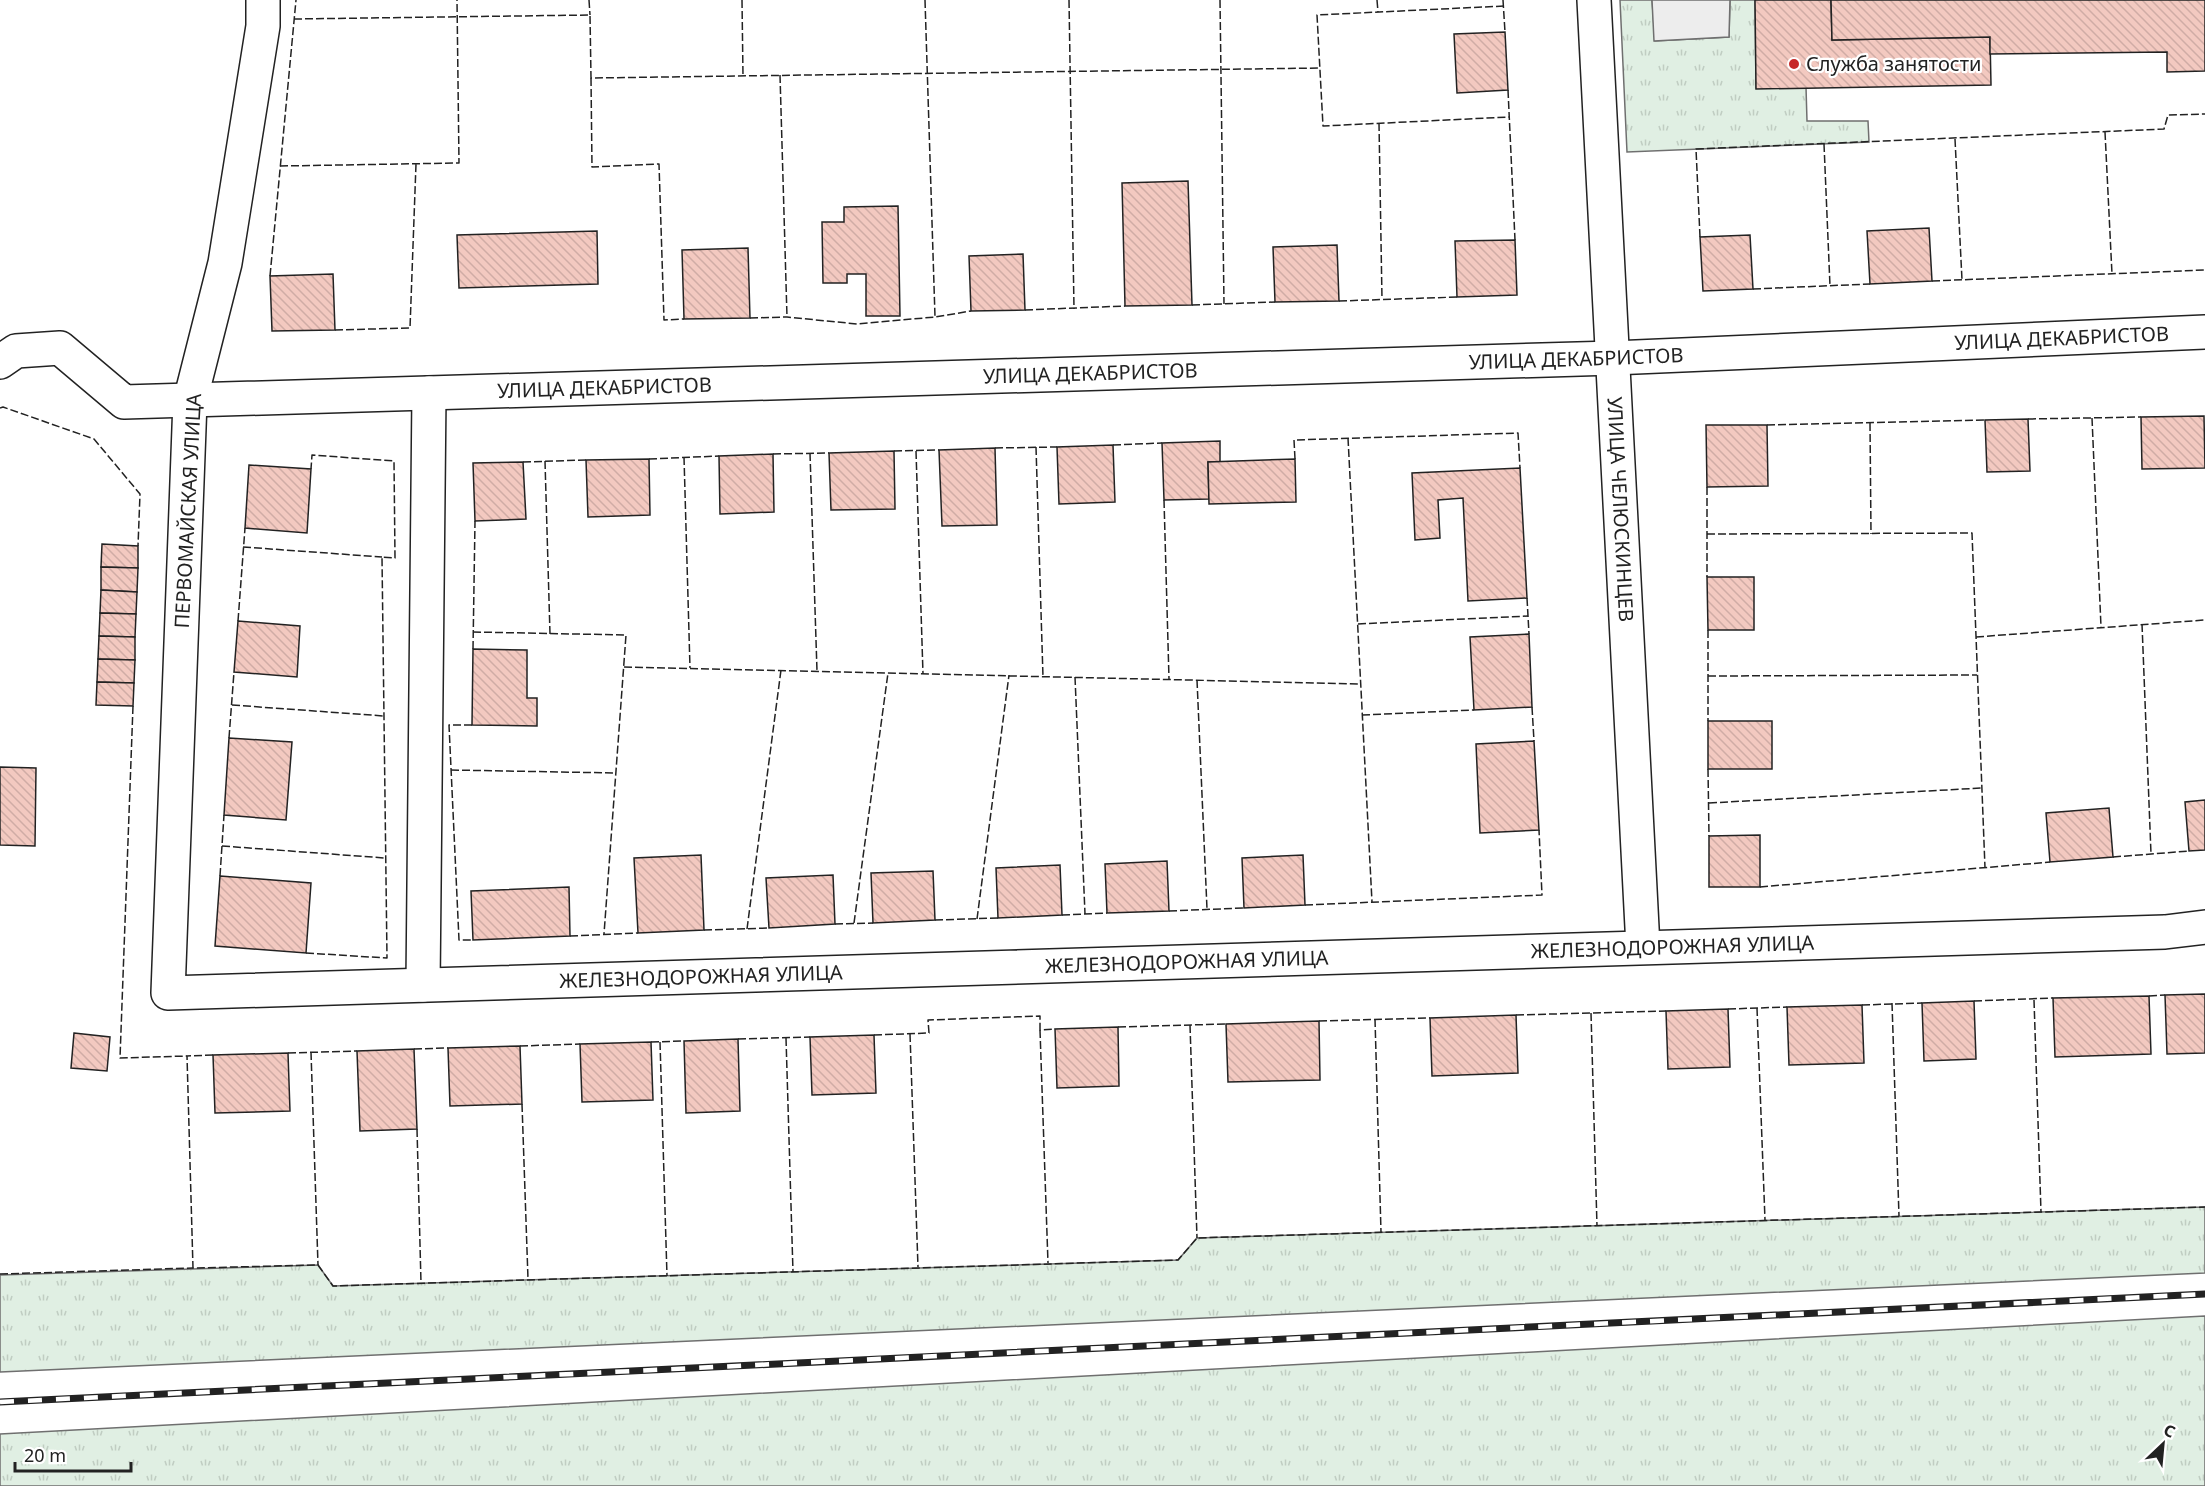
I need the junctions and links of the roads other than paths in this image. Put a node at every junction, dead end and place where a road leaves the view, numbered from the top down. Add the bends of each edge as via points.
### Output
1 (263, 0) edge
2 (1594, 0) edge
3 (2205, 332) edge
4 (1613, 358) junction
5 (0, 363) edge
6 (429, 393) junction
7 (190, 401) junction
8 (2205, 927) edge
9 (1643, 947) junction
10 (423, 985) junction
11 (168, 993) joint

1 - 7 street, ПЕРВОМАЙСКАЯ УЛИЦА via 264,26 225,263
2 - 4 street, УЛИЦА ЧЕЛЮСКИНЦЕВ
3 - 4 street, УЛИЦА ДЕКАБРИСТОВ
4 - 6 street, УЛИЦА ДЕКАБРИСТОВ
4 - 9 street, УЛИЦА ЧЕЛЮСКИНЦЕВ
5 - 7 street, УЛИЦА ДЕКАБРИСТОВ via 15,351 60,348 124,402
6 - 7 street, УЛИЦА ДЕКАБРИСТОВ
6 - 10 street
7 - 11 street, ПЕРВОМАЙСКАЯ УЛИЦА
8 - 9 street, ЖЕЛЕЗНОДОРОЖНАЯ УЛИЦА via 2153,932
9 - 10 street, ЖЕЛЕЗНОДОРОЖНАЯ УЛИЦА
10 - 11 street, ЖЕЛЕЗНОДОРОЖНАЯ УЛИЦА

